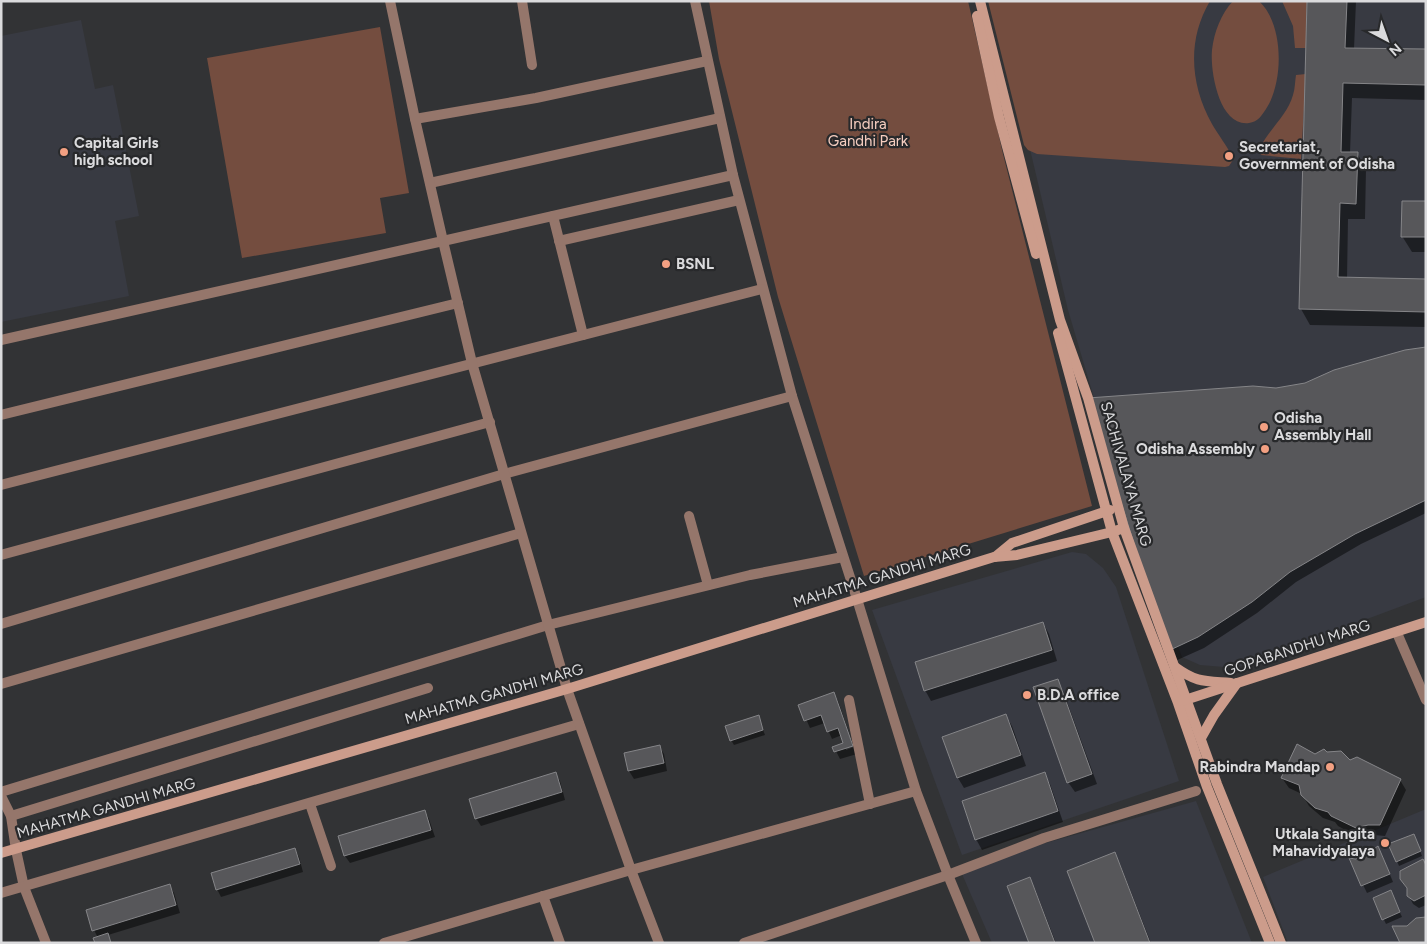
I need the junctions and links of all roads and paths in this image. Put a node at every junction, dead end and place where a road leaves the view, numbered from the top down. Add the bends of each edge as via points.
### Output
1 (390, 1) edge
2 (522, 1) edge
3 (694, 1) edge
4 (974, 1) edge
5 (980, 1) edge
6 (707, 61) junction
7 (532, 65) dead end
8 (720, 118) junction
9 (415, 120) junction
10 (733, 175) junction
11 (430, 183) junction
12 (739, 200) junction
13 (553, 216) junction
14 (443, 241) junction
15 (559, 241) junction
16 (762, 289) junction
17 (458, 304) junction
18 (583, 335) junction
19 (1, 340) edge
20 (472, 363) junction
21 (792, 396) junction
22 (1, 415) edge
23 (490, 422) junction
24 (504, 474) junction
25 (1, 486) edge
26 (1118, 507) junction
27 (1106, 512) junction
28 (689, 516) dead end
29 (1124, 528) junction
30 (1112, 532) junction
31 (521, 534) junction
32 (1, 556) edge
33 (844, 557) junction
34 (994, 557) junction
35 (708, 585) junction
36 (857, 599) junction
37 (1426, 622) edge
38 (1, 624) edge
39 (548, 625) junction
40 (1397, 632) junction
41 (1174, 666) junction
42 (1237, 683) junction
43 (1, 684) edge
44 (428, 688) dead end
45 (567, 689) junction
46 (849, 700) dead end
47 (1426, 700) edge
48 (1183, 701) junction
49 (579, 724) junction
50 (1201, 738) junction
51 (916, 791) junction
52 (1196, 791) dead end
53 (1, 794) edge
54 (310, 804) junction
55 (870, 804) junction
56 (11, 816) junction
57 (16, 850) junction
58 (1, 854) edge
59 (331, 866) dead end
60 (631, 870) junction
61 (948, 875) junction
62 (24, 887) junction
63 (1, 894) edge
64 (543, 896) junction
65 (46, 943) edge
66 (384, 943) edge
67 (560, 943) edge
68 (659, 943) edge
69 (744, 943) edge
70 (976, 943) edge
71 (1270, 943) edge
72 (1282, 943) edge

1 - 9 street
2 - 7 street
3 - 6 street
4 - 27 street, SACHIVALAYA MARG via 999,116
5 - 26 street, SACHIVALAYA MARG via 1060,320 1088,398
6 - 8 street
6 - 9 street
8 - 10 street
8 - 11 street
9 - 11 street
10 - 12 street
10 - 13 street
11 - 14 street
12 - 15 street
12 - 16 street
13 - 14 street
13 - 15 street
14 - 17 street
14 - 19 street
15 - 18 street
16 - 18 street
16 - 21 street
17 - 20 street
17 - 22 street
18 - 20 street
20 - 23 street
20 - 25 street
21 - 24 street
21 - 33 street
23 - 24 street
23 - 32 street
24 - 31 street
24 - 38 street
26 - 27 street, MAHATMA GANDHI MARG
26 - 29 street, SACHIVALAYA MARG
27 - 30 street, SACHIVALAYA MARG
27 - 34 street, MAHATMA GANDHI MARG via 1012,543
28 - 35 street
29 - 30 street, MAHATMA GANDHI MARG
29 - 41 street, SACHIVALAYA MARG
30 - 34 street, MAHATMA GANDHI MARG via 1017,555
30 - 48 street, SACHIVALAYA MARG
31 - 39 street
31 - 43 street
33 - 35 street
33 - 36 street
34 - 36 street, MAHATMA GANDHI MARG
35 - 39 street
36 - 45 street, MAHATMA GANDHI MARG
36 - 51 street
37 - 40 street, GOPABANDHU MARG
39 - 45 street
39 - 53 street
40 - 42 street, GOPABANDHU MARG
40 - 47 street
41 - 42 street via 1197,680
41 - 48 street, SACHIVALAYA MARG
42 - 48 street, GOPABANDHU MARG
42 - 50 street
44 - 56 street
45 - 49 street
45 - 57 street, MAHATMA GANDHI MARG
46 - 55 street
48 - 50 street, SACHIVALAYA MARG
48 - 71 street, SACHIVALAYA MARG via 1207,787
49 - 54 street
49 - 60 street
50 - 72 street, SACHIVALAYA MARG
51 - 55 street
51 - 61 street
52 - 61 street via 1044,838
53 - 56 street
54 - 59 street
54 - 62 street
55 - 60 street
56 - 57 street
57 - 58 street, MAHATMA GANDHI MARG
57 - 62 street
60 - 64 street
60 - 68 street
61 - 69 street
61 - 70 street
62 - 63 street
62 - 65 street
64 - 66 street
64 - 67 street

